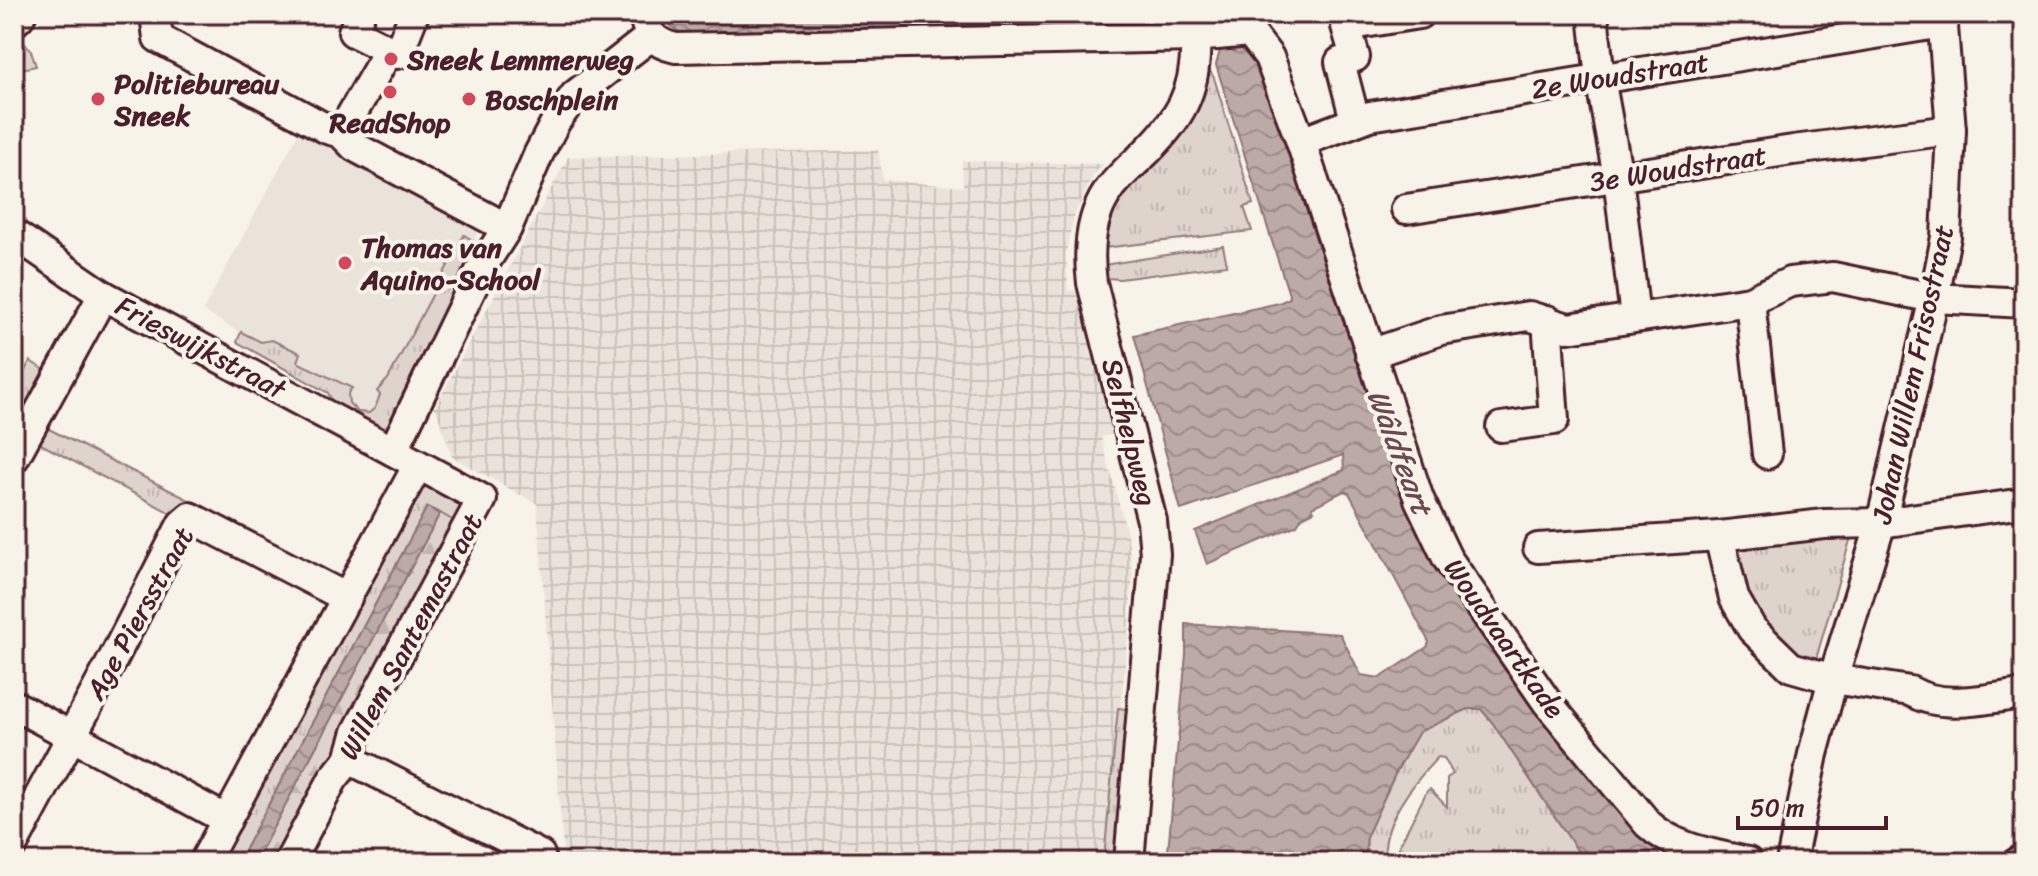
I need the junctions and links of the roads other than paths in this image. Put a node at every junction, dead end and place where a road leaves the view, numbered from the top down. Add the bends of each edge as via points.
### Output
1 (155, 14) edge
2 (360, 14) edge
3 (414, 14) edge
4 (1419, 14) edge
5 (1593, 14) edge
6 (1943, 18) edge
7 (648, 25) edge
8 (1228, 30) edge
9 (389, 50) junction
10 (1600, 78) junction
11 (1355, 120) junction
12 (1951, 130) junction
13 (341, 133) junction
14 (1301, 142) junction
15 (1618, 177) junction
16 (1406, 209) dead end
17 (507, 228) junction
18 (14, 234) edge
19 (103, 295) junction
20 (1934, 298) junction
21 (1750, 301) junction
22 (2024, 303) edge
23 (1635, 317) junction
24 (1547, 320) junction
25 (1370, 354) junction
26 (1501, 427) dead end
27 (393, 451) junction
28 (1767, 454) dead end
29 (14, 458) edge
30 (418, 465) junction
31 (2024, 503) edge
32 (1881, 523) junction
33 (1719, 536) junction
34 (1538, 548) dead end
35 (347, 598) junction
36 (1833, 679) junction
37 (2024, 694) edge
38 (14, 705) edge
39 (71, 735) junction
40 (349, 759) junction
41 (227, 820) junction
42 (14, 843) edge
43 (540, 855) dead end
44 (204, 862) edge
45 (289, 862) edge
46 (1129, 862) edge
47 (1748, 862) edge
48 (1791, 862) edge

1 - 13 street via 158,38
2 - 9 street via 353,32
3 - 9 street via 398,54
4 - 11 street via 1346,26 1355,57 1340,62
5 - 10 street
6 - 10 street, 2e Woudstraat
6 - 12 street, Johan Willem Frisostraat
7 - 8 street via 662,44 676,48
7 - 17 street via 575,95 556,121
8 - 14 street, Woudvaartkade via 1269,57
8 - 46 street, Selfhelpweg via 1196,67 1187,99 1169,128 1106,194 1090,247 1092,283 1152,521 1155,554
9 - 13 street
10 - 11 street, 2e Woudstraat
10 - 15 street
11 - 14 street, 2e Woudstraat
12 - 15 street, 3e Woudstraat
12 - 20 street, Johan Willem Frisostraat via 1946,237
13 - 17 street via 355,147
14 - 25 street, Woudvaartkade
15 - 16 street, 3e Woudstraat
15 - 23 street
17 - 27 street via 482,267
18 - 19 street, Frieswijkstraat
19 - 27 street, Frieswijkstraat
19 - 29 street
20 - 21 street via 1833,277 1790,282
20 - 22 street
20 - 32 street, Johan Willem Frisostraat
21 - 23 street
21 - 28 street
23 - 24 street via 1568,328
24 - 25 street via 1529,316 1441,330
24 - 26 street via 1554,420
25 - 47 street, Woudvaartkade via 1419,499 1447,558 1547,702 1661,836
27 - 30 street, Willem Santemastraat
30 - 35 street
30 - 40 street, Willem Santemastraat via 482,499 357,732
31 - 32 street
32 - 33 street
32 - 36 street, Johan Willem Frisostraat
33 - 34 street
33 - 36 street via 1734,598 1752,629 1791,667
35 - 39 street, Age Piersstraat via 190,517
35 - 41 street
36 - 37 street via 1950,703
36 - 48 street, Johan Willem Frisostraat
38 - 39 street
39 - 41 street
39 - 42 street
40 - 43 street
40 - 45 street, Willem Santemastraat
41 - 44 street

